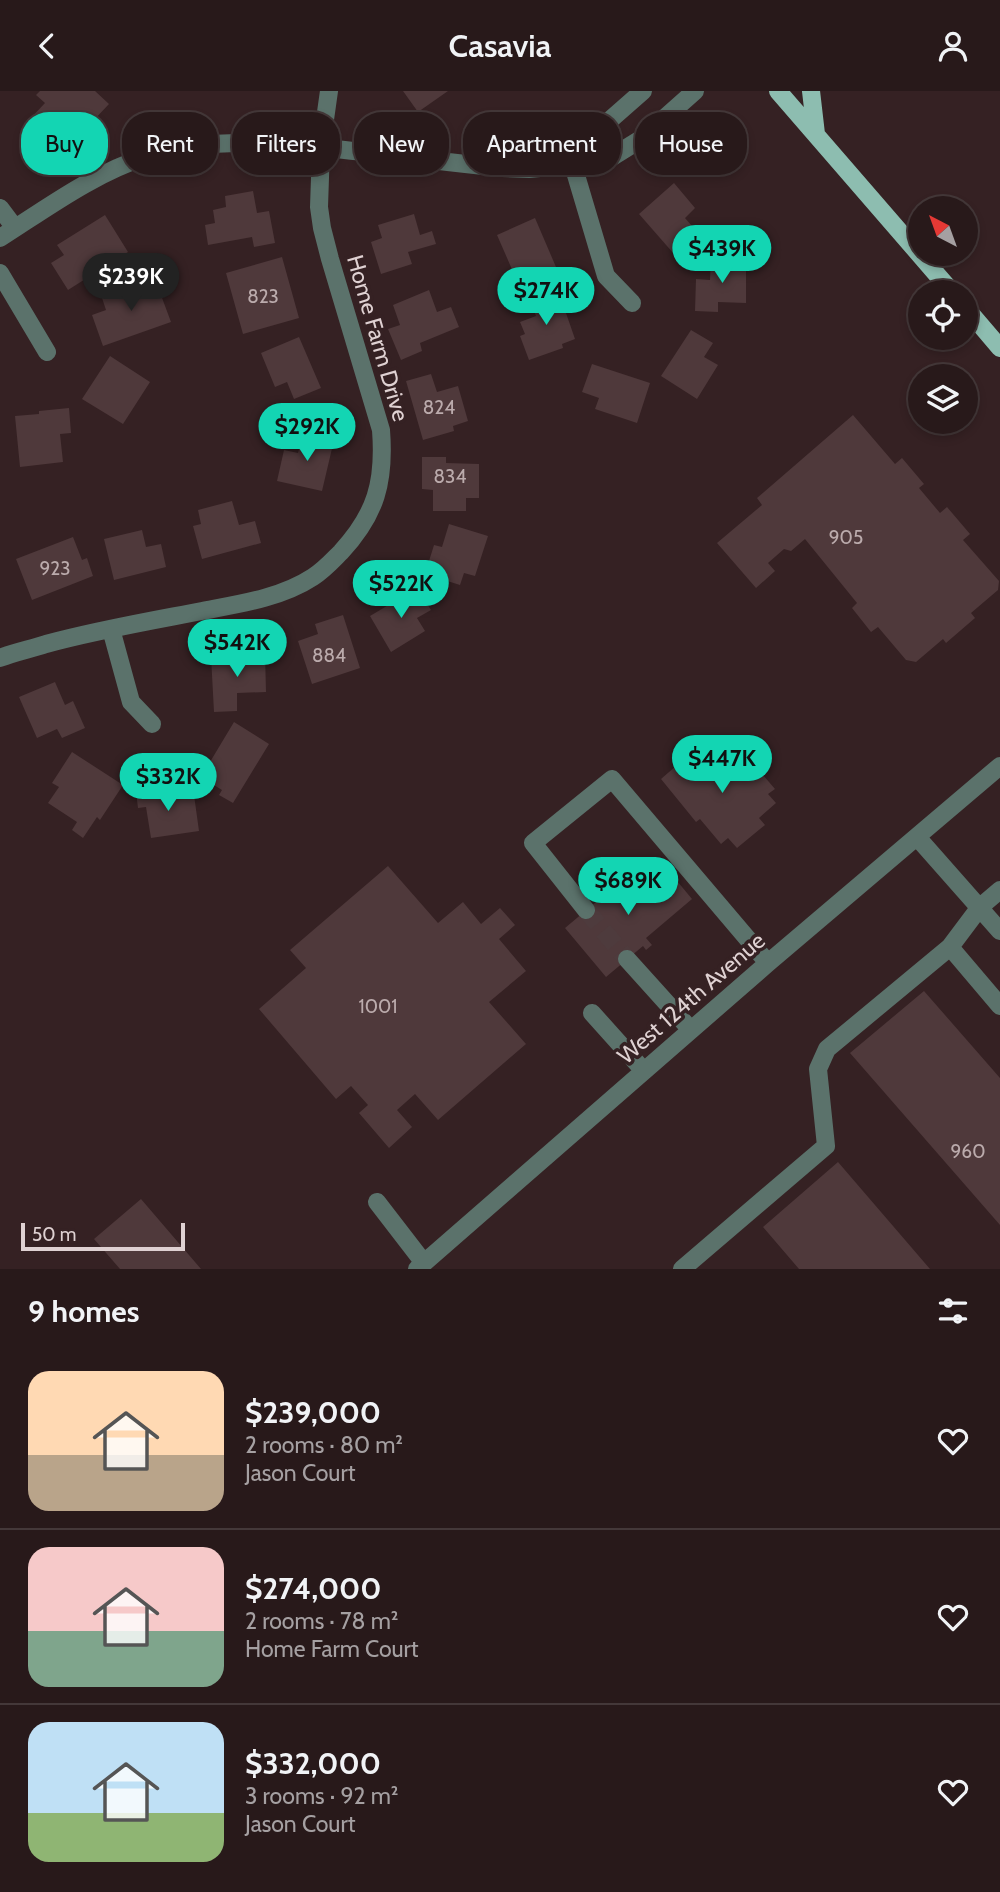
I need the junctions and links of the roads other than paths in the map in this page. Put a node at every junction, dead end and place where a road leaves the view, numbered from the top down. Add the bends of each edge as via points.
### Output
1 (329, 91) edge
2 (643, 91) edge
3 (695, 91) edge
4 (778, 91) edge
5 (811, 91) edge
6 (326, 112) edge
7 (619, 112) edge
8 (816, 134) junction
9 (232, 143) edge
10 (340, 150) edge
11 (621, 152) edge
12 (463, 164) edge
13 (320, 175) edge
14 (576, 175) edge
15 (0, 208) edge
16 (7, 233) edge
17 (0, 273) edge
18 (942, 280) edge
19 (632, 303) dead end
20 (978, 322) edge
21 (1000, 348) edge
22 (47, 352) dead end
23 (111, 629) junction
24 (0, 658) edge
25 (152, 723) dead end
26 (1000, 766) edge
27 (917, 837) junction
28 (1000, 890) edge
29 (980, 907) junction
30 (586, 910) tunnel mouth
31 (1000, 931) edge
32 (950, 947) junction
33 (628, 959) tunnel mouth
34 (768, 963) junction
35 (1000, 1006) edge
36 (592, 1013) dead end
37 (691, 1031) junction
38 (644, 1072) junction
39 (377, 1202) dead end
40 (420, 1266) edge
41 (682, 1269) edge

1 - 6 street, Home Farm Drive
2 - 7 street
3 - 11 street
4 - 8 main road
5 - 8 main road
8 - 18 main road
9 - 16 street via 149,155 120,166
10 - 12 street
13 - 23 street, Home Farm Drive via 322,228 381,430 383,457 372,508 326,568 292,588 233,605
14 - 19 street via 606,276
15 - 16 street
17 - 22 street
20 - 21 main road
23 - 24 street, Home Farm Drive
23 - 25 street via 131,702
26 - 27 street, West 124th Avenue
27 - 29 street
27 - 34 street, West 124th Avenue
28 - 29 street
29 - 31 street
29 - 32 street
30 - 34 street via 533,843 612,779
32 - 35 street
32 - 41 street via 827,1049 818,1069 826,1146
33 - 37 street
34 - 37 street, West 124th Avenue
36 - 38 street
37 - 38 street, West 124th Avenue
38 - 40 street, West 124th Avenue
39 - 40 street

